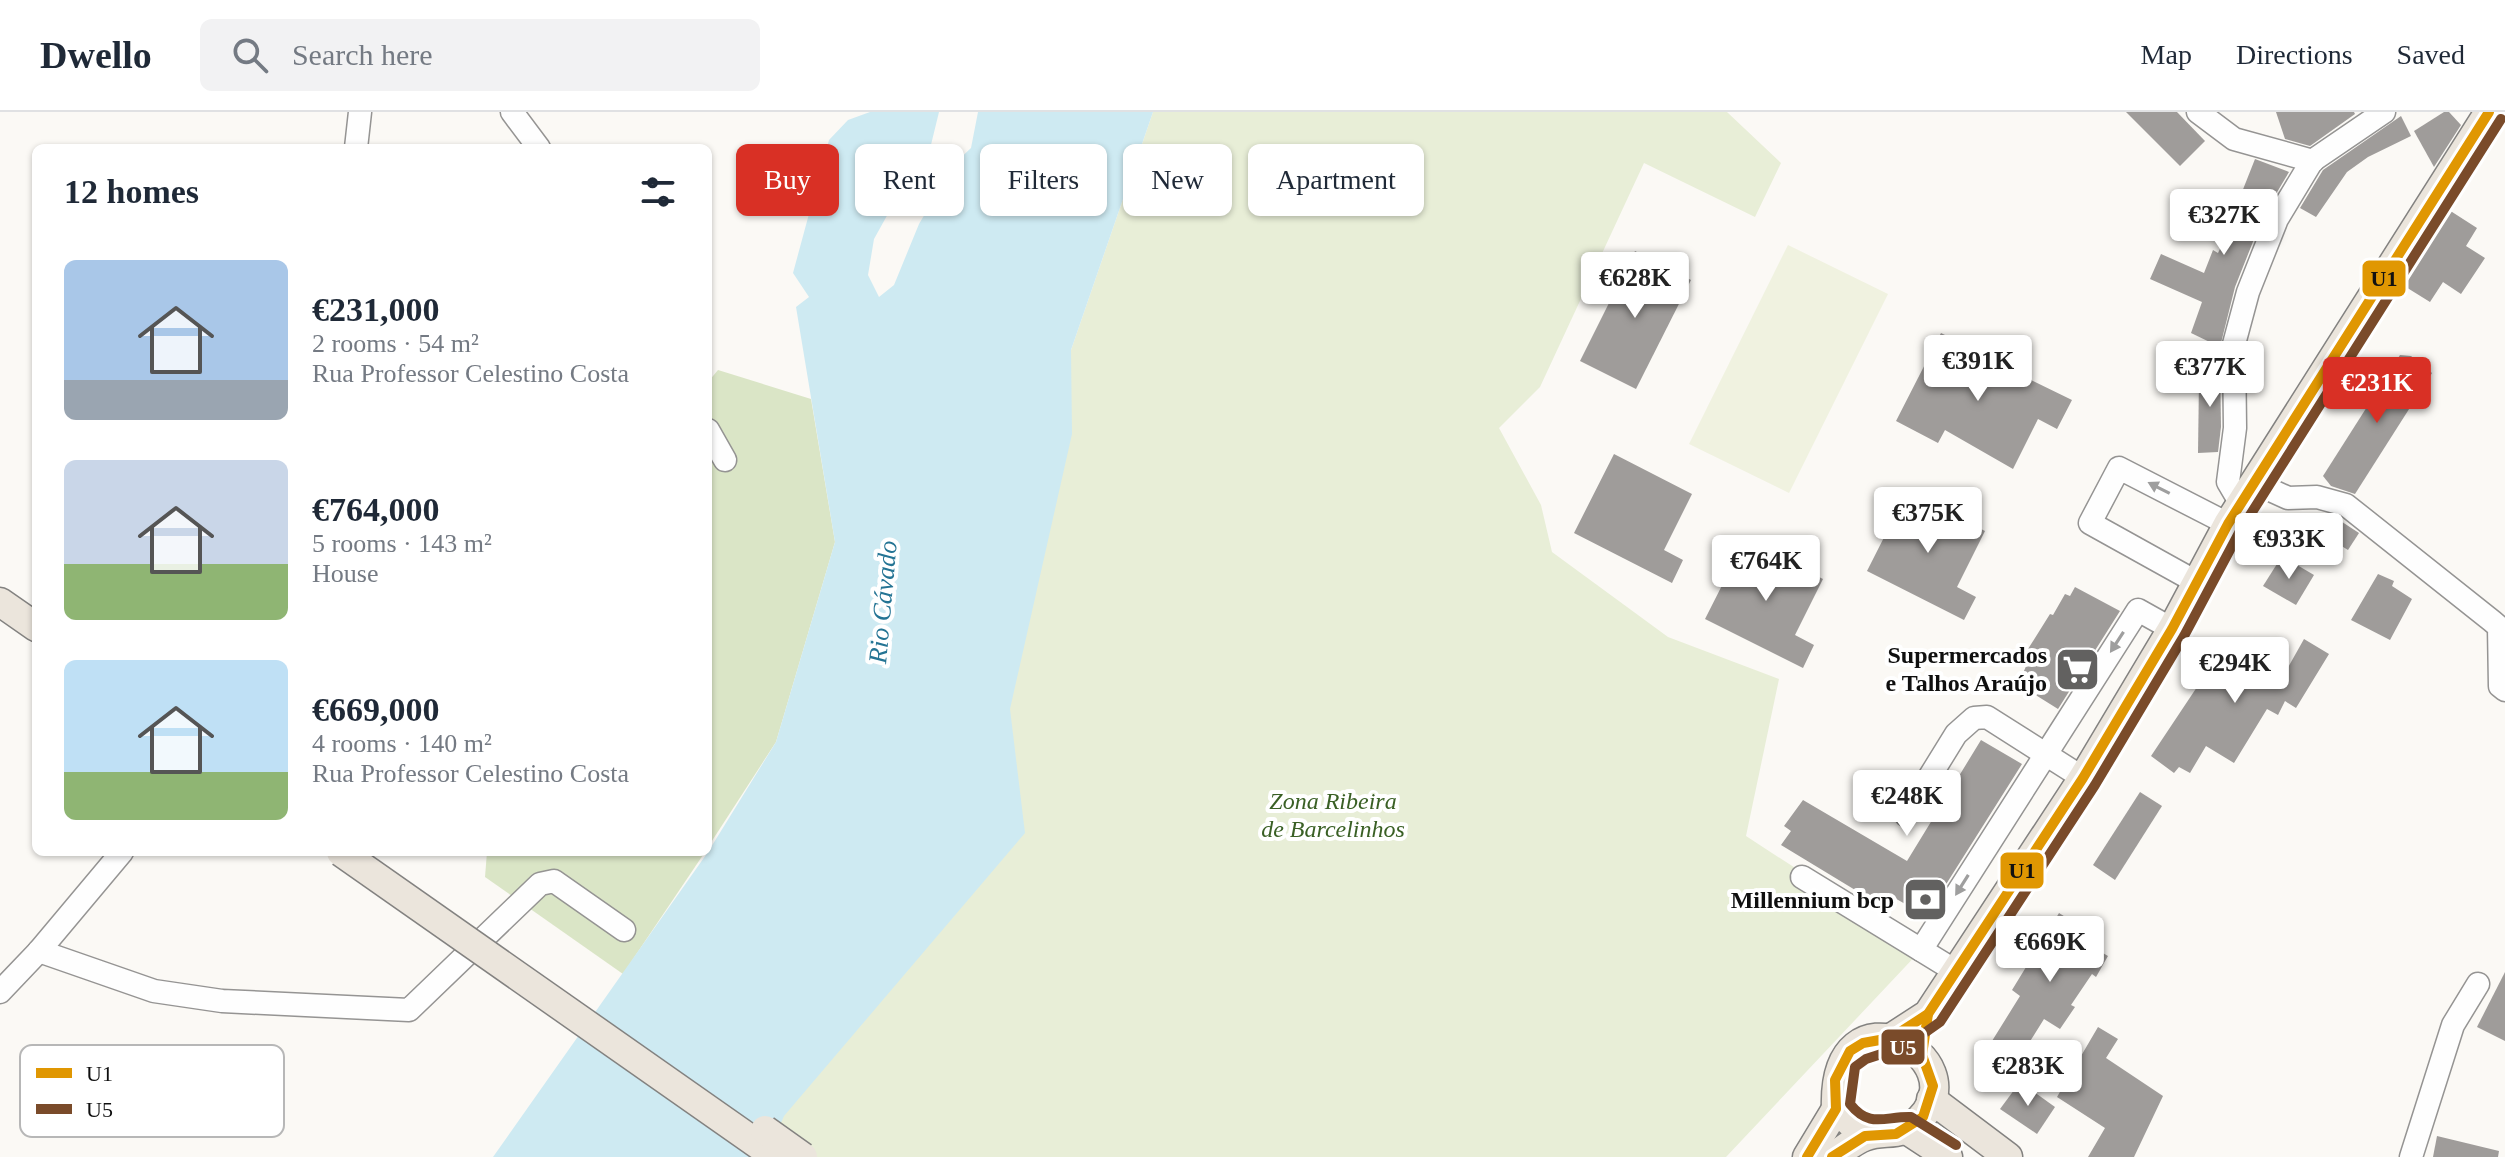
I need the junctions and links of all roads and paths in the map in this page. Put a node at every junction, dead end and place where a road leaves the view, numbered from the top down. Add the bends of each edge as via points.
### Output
1 (360, 112) edge
2 (512, 112) edge
3 (2198, 112) edge
4 (2384, 112) edge
5 (2489, 112) edge
6 (356, 144) edge
7 (536, 144) edge
8 (2313, 161) junction
9 (712, 437) edge
10 (725, 460) dead end
11 (2241, 504) junction
12 (2198, 583) junction
13 (0, 602) edge
14 (0, 619) edge
15 (32, 624) edge
16 (2172, 629) junction
17 (32, 641) edge
18 (2505, 690) edge
19 (2045, 753) junction
20 (2083, 778) junction
21 (1906, 815) dead end
22 (119, 856) edge
23 (347, 856) edge
24 (375, 856) edge
25 (1802, 877) dead end
26 (624, 930) dead end
27 (1921, 950) junction
28 (39, 951) junction
29 (1957, 972) junction
30 (2478, 984) dead end
31 (0, 992) edge
32 (1928, 1014) junction
33 (1891, 1038) junction
34 (1922, 1055) junction
35 (1931, 1099) junction
36 (1836, 1109) junction
37 (1907, 1130) junction
38 (1865, 1136) junction
39 (776, 1157) edge
40 (803, 1157) edge
41 (1807, 1157) edge
42 (1832, 1157) edge
43 (1948, 1157) edge
44 (2008, 1157) edge
45 (2411, 1157) edge

1 - 6 street
2 - 7 street
3 - 8 street via 2234,139
4 - 8 street
5 - 11 main road
8 - 11 street via 2277,219 2234,344 2235,428 2228,482
9 - 10 street
11 - 12 main road
11 -> 12 street via 2119,468 2090,523
11 - 18 street via 2317,497 2346,505 2499,627 2500,686
12 - 16 main road
13 - 15 main road
14 - 17 main road
16 -> 19 street via 2138,610
16 - 20 main road
19 - 20 street
19 - 21 street via 1987,717 1974,718 1956,734
19 -> 27 street
20 - 29 main road
22 - 28 street
23 - 39 main road, bridge
24 - 40 main road, bridge
25 - 27 street
26 - 28 street via 554,881 540,884 409,1010 222,1001 154,991
27 - 29 street
28 - 31 street
29 - 32 main road
30 - 45 street via 2453,1025
32 - 33 main road
32 - 34 main road
33 - 34 main road
33 - 36 main road via 1863,1043 1845,1058 1835,1080
34 - 35 main road via 1930,1070
35 - 37 main road via 1923,1117
35 - 44 main road
36 - 38 main road
36 - 41 main road
37 - 38 main road
37 - 43 main road
38 - 42 main road

